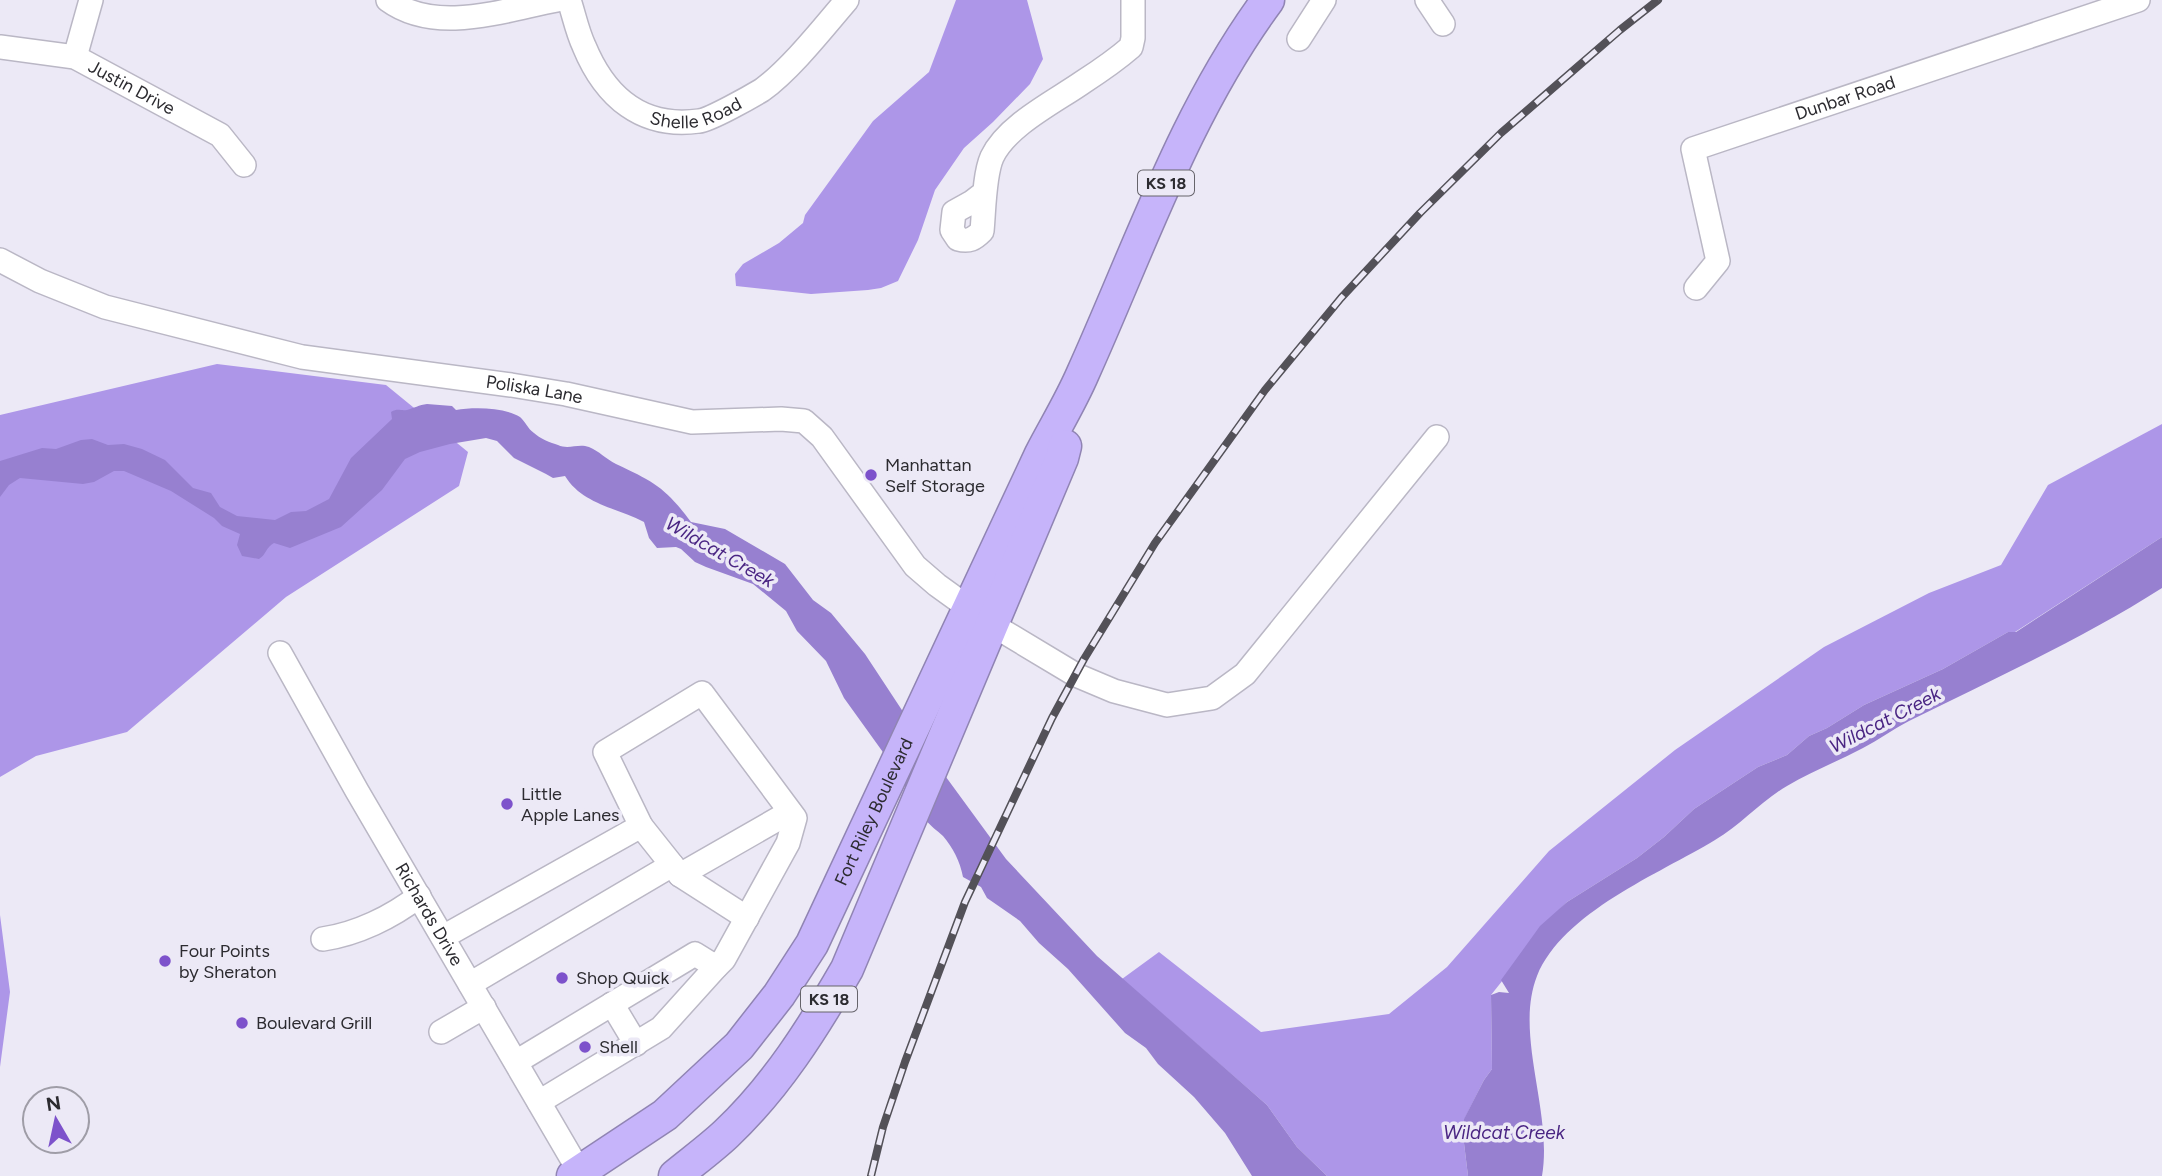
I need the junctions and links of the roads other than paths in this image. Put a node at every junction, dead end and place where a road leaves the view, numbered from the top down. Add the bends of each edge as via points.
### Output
1 (90, 0) edge
2 (388, 0) edge
3 (557, 0) edge
4 (569, 0) edge
5 (847, 0) edge
6 (1133, 0) edge
7 (1268, 0) edge
8 (1324, 0) edge
9 (1427, 0) edge
10 (2138, 0) edge
11 (1443, 24) dead end
12 (1299, 39) dead end
13 (0, 47) edge
14 (75, 57) junction
15 (244, 165) dead end
16 (985, 192) dead end
17 (0, 260) edge
18 (1696, 288) dead end
19 (1437, 437) dead end
20 (980, 616) junction
21 (280, 653) dead end
22 (790, 812) junction
23 (641, 826) junction
24 (676, 870) junction
25 (419, 897) junction
26 (747, 918) junction
27 (443, 937) junction
28 (323, 939) dead end
29 (716, 967) junction
30 (470, 984) junction
31 (612, 1004) junction
32 (484, 1007) junction
33 (440, 1032) dead end
34 (636, 1044) junction
35 (516, 1062) junction
36 (539, 1102) junction
37 (726, 1134) junction
38 (578, 1175) edge
39 (676, 1176) edge
40 (696, 1176) edge

1 - 14 street
2 - 3 street via 416,15 462,18
4 - 5 street, Shelle Road via 584,47 603,81 629,108 662,121 702,121 762,89
6 - 16 street via 1131,47 1029,117 1006,139 992,157
7 - 20 highway, Fort Riley Boulevard / KS 18 via 1203,103 1082,376 1062,458
8 - 12 street
9 - 11 street
10 - 18 street, Dunbar Road via 1693,149 1718,261
13 - 14 street, Justin Drive
14 - 15 street, Justin Drive via 220,135
17 - 20 street, Poliska Lane via 40,282 105,307 302,357 511,384 692,422 804,421 822,437 915,566
19 - 20 street via 1245,674 1212,698 1167,705 1114,691 1076,675
20 - 37 highway, Fort Riley Boulevard / KS 18 via 951,721 847,969 811,1031 772,1084
20 - 38 highway, Fort Riley Boulevard / KS 18 via 930,692 813,944 779,995 738,1046 665,1115
21 - 25 street, Richards Drive
22 - 23 street via 702,693 605,752
22 - 24 street
22 - 26 street via 795,818 788,843
23 - 24 street
23 - 27 street
24 - 26 street
24 - 30 street
25 - 27 street, Richards Drive
25 - 28 street via 346,936
26 - 29 street
27 - 30 street, Richards Drive
29 - 31 street via 695,954
29 - 34 street via 661,1028
30 - 32 street, Richards Drive
31 - 34 street
31 - 35 street
32 - 33 street
32 - 35 street, Richards Drive
34 - 36 street
35 - 36 street, Richards Drive
36 - 38 street, Richards Drive
37 - 39 highway, Fort Riley Boulevard / KS 18
37 - 40 highway

